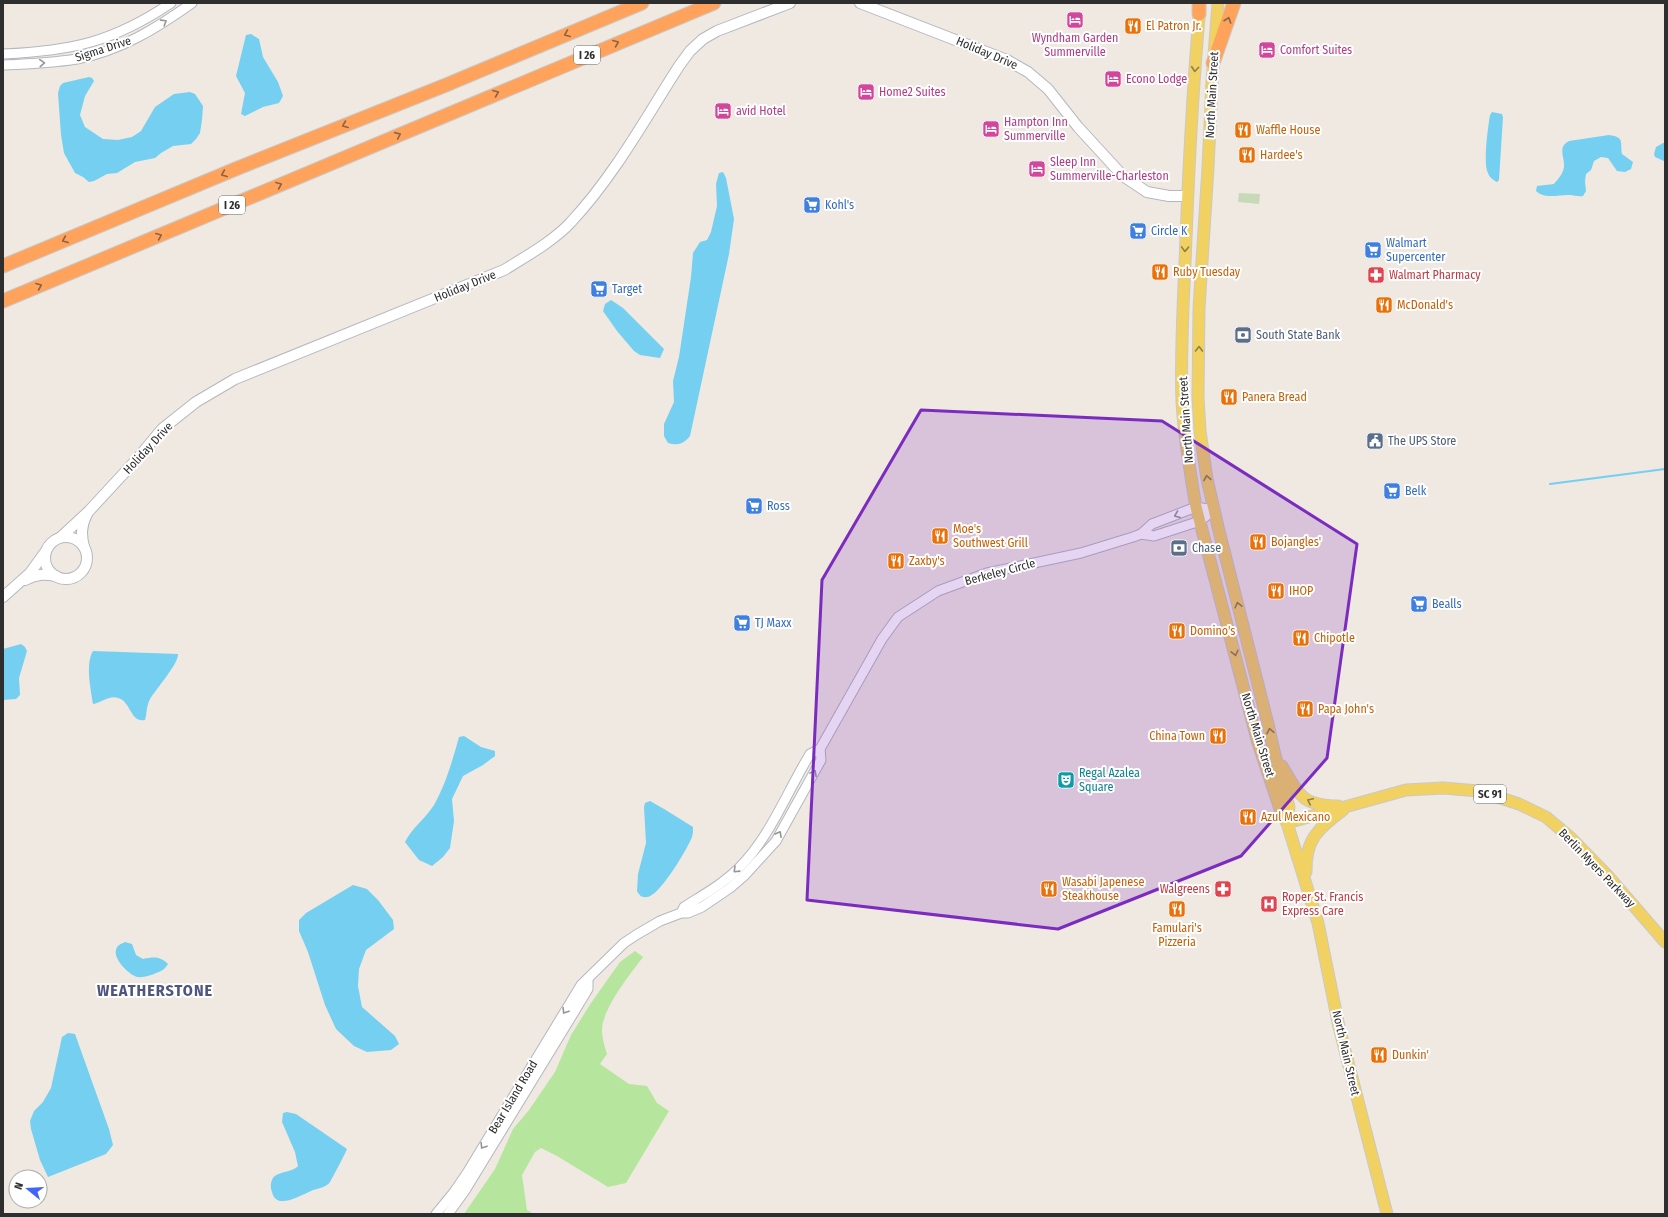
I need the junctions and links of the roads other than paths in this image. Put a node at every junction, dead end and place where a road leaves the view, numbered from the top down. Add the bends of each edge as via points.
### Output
1 (171, 3) edge
2 (192, 3) edge
3 (642, 3) edge
4 (714, 3) edge
5 (790, 3) edge
6 (860, 3) edge
7 (1218, 3) edge
8 (1234, 3) edge
9 (1199, 7) edge
10 (27, 53) junction
11 (3, 54) edge
12 (1214, 63) junction
13 (27, 64) junction
14 (3, 65) edge
15 (1188, 196) junction
16 (1206, 197) junction
17 (3, 266) edge
18 (3, 301) edge
19 (1196, 507) junction
20 (1214, 510) junction
21 (89, 511) junction
22 (1200, 521) junction
23 (1141, 534) junction
24 (61, 538) junction
25 (84, 547) junction
26 (46, 551) junction
27 (56, 576) junction
28 (20, 583) junction
29 (3, 597) edge
30 (820, 749) junction
31 (1274, 751) junction
32 (790, 789) joint
33 (801, 795) joint
34 (1348, 806) junction
35 (1287, 823) junction
36 (1306, 884) junction
37 (681, 913) junction
38 (1665, 942) edge
39 (588, 980) junction
40 (436, 1214) edge
41 (448, 1214) edge
42 (1387, 1214) edge

1 - 10 street, Sigma Drive via 135,25 107,38 62,49
13 -> 2 street, Sigma Drive via 78,59 125,44 164,23
3 -> 17 highway, I 26
18 -> 4 highway, I 26
5 - 21 main road, Holiday Drive via 717,31 703,39 679,66 605,181 571,223 534,252 504,270 234,379 196,402 162,430
6 - 15 main road, Holiday Drive via 1007,60 1028,72 1048,89 1078,127 1123,176 1147,192
7 - 12 main road, North Main Street
12 -> 8 highway
9 -> 15 main road, North Main Street
10 - 11 street, Sigma Drive
10 - 13 street
12 - 16 main road, North Main Street
13 - 14 street, Sigma Drive
15 - 16 main road
15 -> 19 main road, North Main Street via 1182,330 1182,402 1184,434
20 -> 16 main road, North Main Street via 1200,431 1198,397 1199,308
19 - 20 street
19 - 22 main road, North Main Street
19 -> 23 street, Berkeley Circle via 1152,524
20 - 22 street, Berkeley Circle
31 -> 20 main road, North Main Street
21 - 24 main road, Holiday Drive
21 - 25 main road, Holiday Drive via 81,533
22 - 23 street, Berkeley Circle via 1154,536
22 -> 35 main road, North Main Street via 1258,743
23 - 30 street, Berkeley Circle via 1081,553 987,573 938,591 917,604 898,617 882,639
24 - 25 main road via 74,538
24 - 26 main road
25 - 27 main road via 87,560 81,572 70,578
26 - 27 main road via 46,565
26 - 28 main road
27 - 28 main road via 42,574
28 - 29 main road
30 - 32 street, Berkeley Circle via 810,754
33 -> 30 street, Berkeley Circle via 821,760
34 -> 31 main road via 1309,802 1297,792
31 - 35 main road, North Main Street via 1289,807
32 -> 37 street, Bear Island Road via 761,840 739,868 722,883 684,907
37 -> 33 street, Bear Island Road via 702,907 745,875 776,840
34 - 35 main road, Berlin Myers Parkway / SC 91
34 - 36 main road via 1322,826 1311,840 1305,857
34 - 38 main road, Berlin Myers Parkway / SC 91 via 1406,790 1443,788 1479,791 1520,804 1546,817 1572,839
35 - 36 main road, North Main Street
36 - 42 main road, North Main Street via 1318,923 1340,1031
37 - 39 street, Bear Island Road via 660,921 624,943
39 -> 40 street, Bear Island Road via 582,985 454,1192
39 - 41 street, Bear Island Road via 588,989 569,1022

